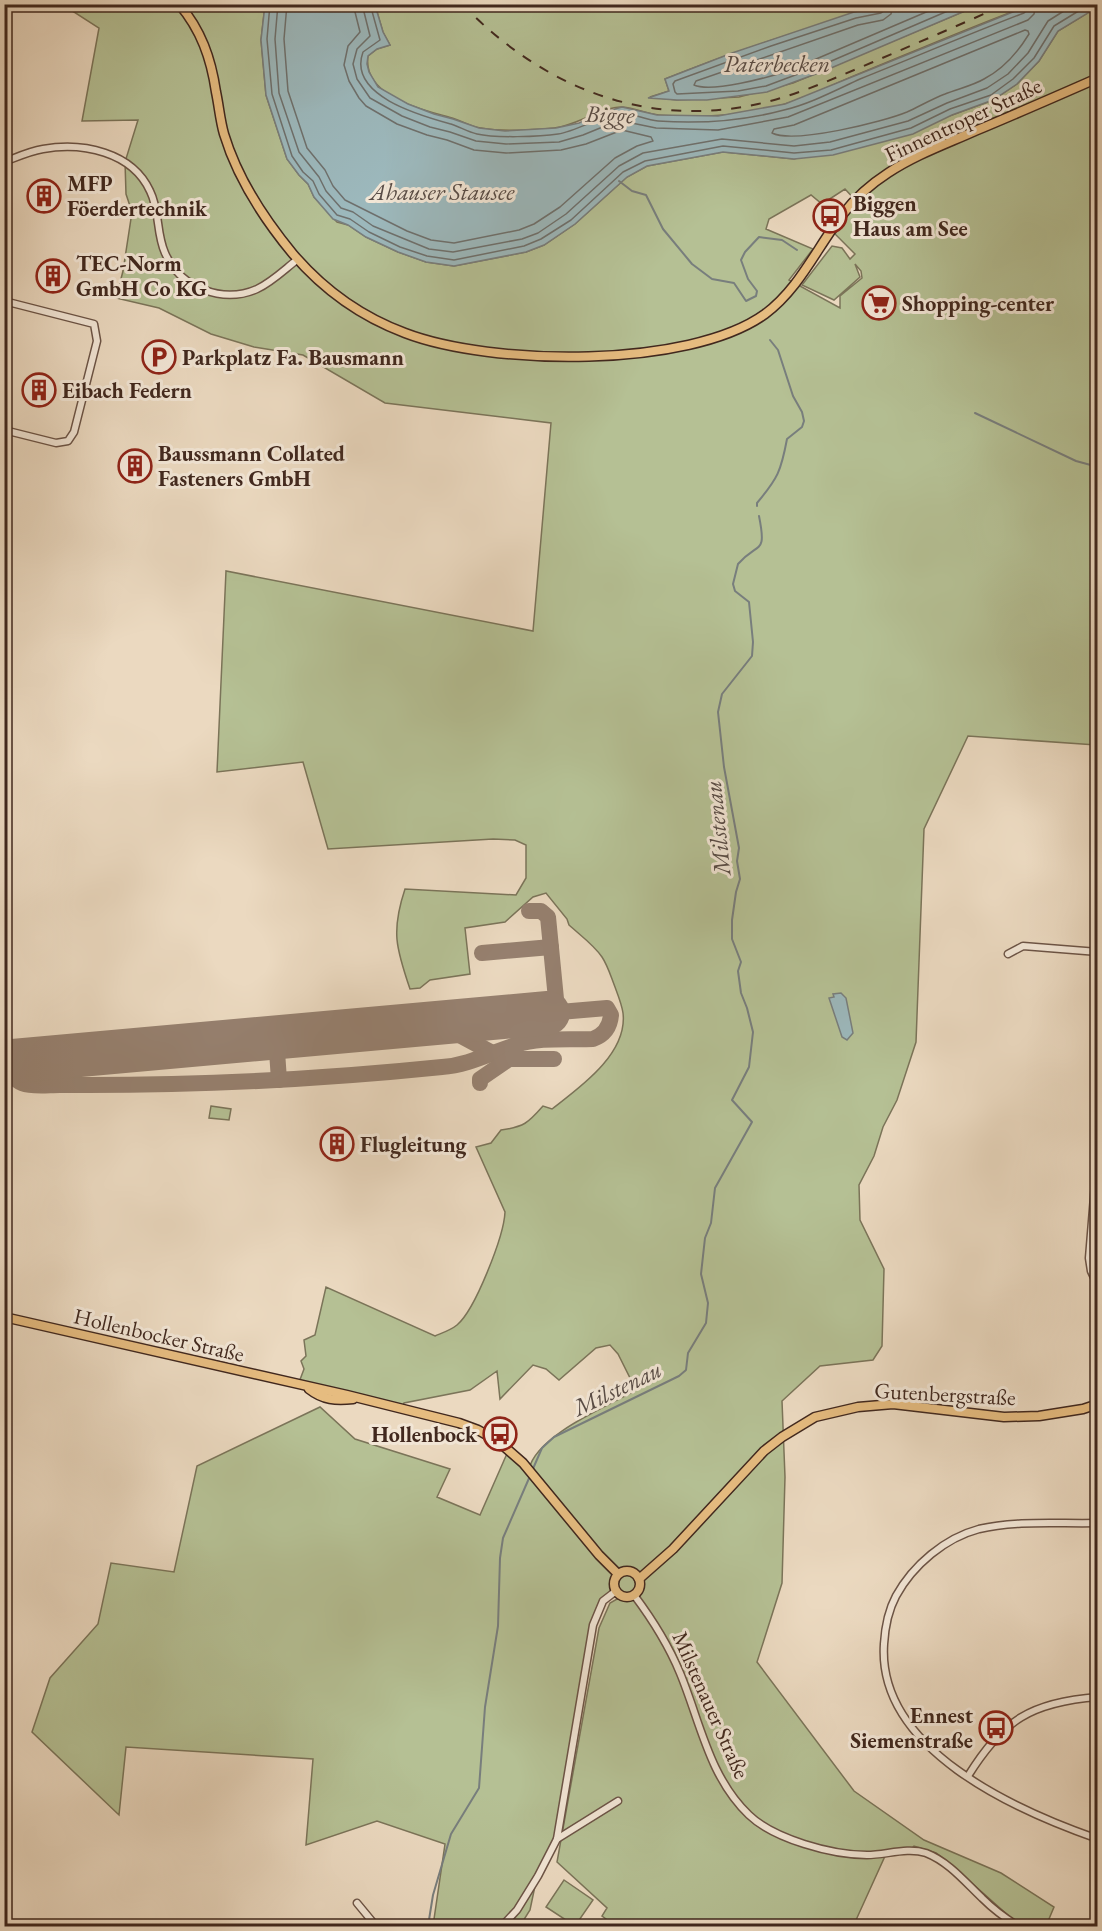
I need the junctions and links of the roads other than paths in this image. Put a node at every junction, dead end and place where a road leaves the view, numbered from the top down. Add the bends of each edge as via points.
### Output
1 (178, 4) edge
2 (1098, 78) edge
3 (4, 162) edge
4 (298, 259) junction
5 (4, 301) edge
6 (4, 430) edge
7 (1098, 952) edge
8 (1008, 954) dead end
9 (1098, 1147) edge
10 (1096, 1196) edge
11 (1098, 1286) edge
12 (4, 1317) edge
13 (1098, 1404) edge
14 (1098, 1523) edge
15 (618, 1574) junction
16 (639, 1579) junction
17 (616, 1591) junction
18 (634, 1594) junction
19 (1098, 1697) edge
20 (968, 1776) junction
21 (618, 1801) dead end
22 (557, 1839) junction
23 (1098, 1839) edge
24 (357, 1903) dead end
25 (376, 1926) edge
26 (501, 1926) edge
27 (1018, 1926) edge

1 - 4 main road, Finnentroper Straße via 205,45 232,157 268,222
2 - 4 main road, Finnentroper Straße via 898,167 843,213 780,301 755,321 687,345 601,356 551,357 450,347 384,324 348,303
3 - 4 street via 58,147 93,149 125,162 150,189 166,255 188,282 215,294 249,292
5 - 6 street via 94,324 97,341 74,432 68,441 56,443
7 - 8 street via 1023,946
9 - 10 street
10 - 11 street via 1089,1258
12 - 15 main road, Hollenbocker Straße via 466,1425 499,1442 532,1473
13 - 16 main road, Gutenbergstraße via 1039,1416 1004,1417 893,1404 815,1417 764,1451 673,1549
14 - 20 street via 979,1529 952,1540 927,1558 905,1579 892,1603 883,1657 887,1683 900,1713 940,1757
15 - 16 main road via 630,1571
15 - 17 main road via 614,1582
16 - 18 main road
17 - 18 main road via 626,1596
17 - 22 street via 603,1601 593,1625
18 - 27 street, Milstenauer Straße via 671,1652 717,1771 750,1816 778,1835 827,1849 868,1855 917,1851 934,1857
19 - 20 street via 1047,1704 1010,1724 982,1753
20 - 23 street via 1047,1821
21 - 22 street
22 - 26 street via 517,1910
24 - 25 street

